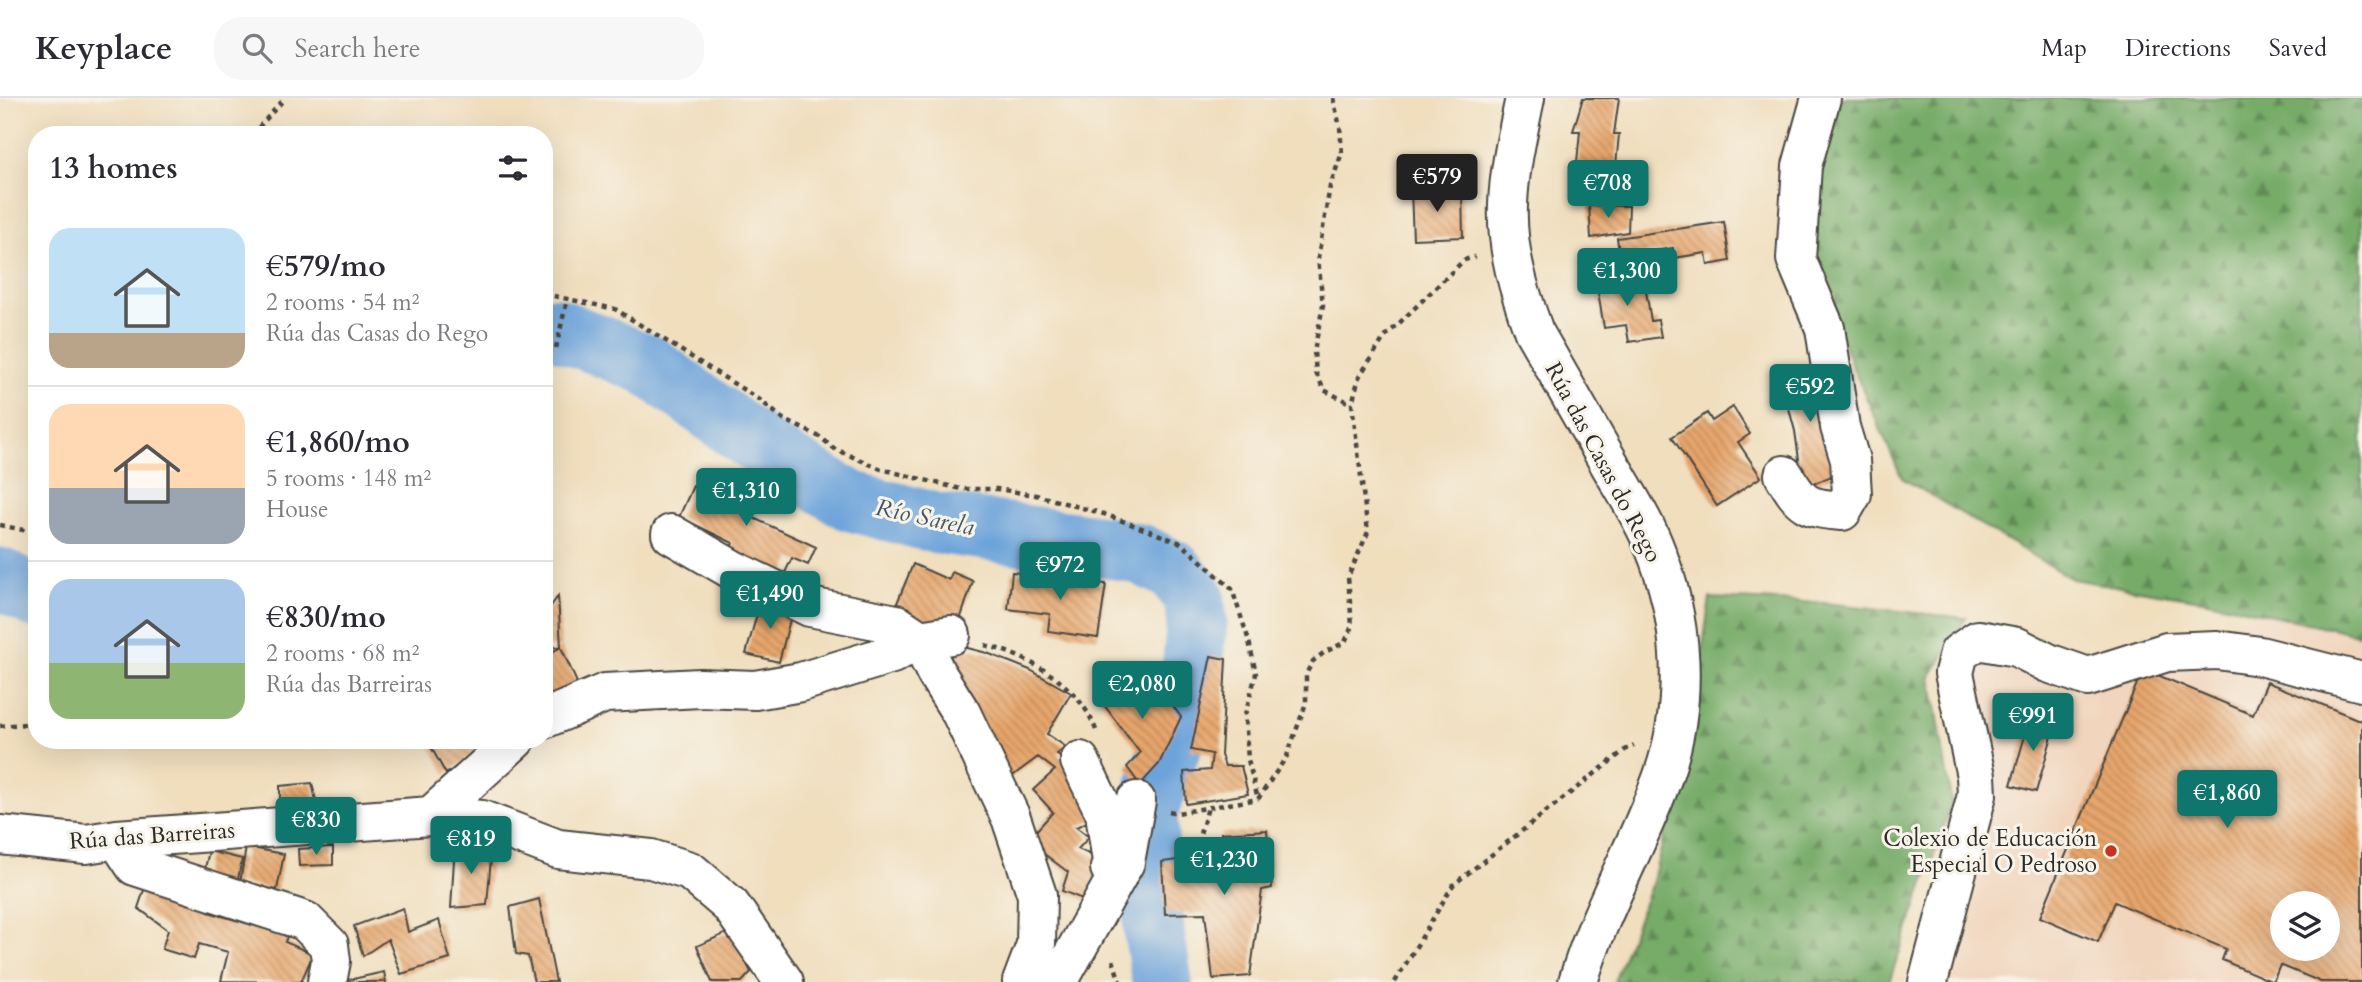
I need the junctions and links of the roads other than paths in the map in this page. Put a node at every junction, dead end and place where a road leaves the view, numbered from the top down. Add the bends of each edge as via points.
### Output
1 (1525, 98) edge
2 (1821, 98) edge
3 (1784, 475) dead end
4 (671, 534) dead end
5 (936, 638) junction
6 (2362, 682) edge
7 (553, 715) edge
8 (506, 749) edge
9 (1080, 761) road end
10 (1136, 801) dead end
11 (430, 816) junction
12 (0, 835) edge
13 (117, 839) junction
14 (1103, 899) junction
15 (327, 982) edge
16 (784, 982) edge
17 (1022, 982) edge
18 (1058, 982) edge
19 (1578, 982) edge
20 (1928, 982) edge

1 - 19 street, Rúa das Casas do Rego via 1508,205 1510,249 1521,296 1534,332 1657,554 1677,628 1681,664 1675,737 1662,778
2 - 3 street via 1802,166 1796,259 1825,328 1852,494 1842,511 1812,508 1794,493
4 - 5 street via 810,607 896,624
5 - 7 street via 801,682 755,690 605,692
5 - 17 street via 936,673 961,713 1012,818 1037,895 1036,945
6 - 20 street via 2217,650 2167,652 2088,677 2017,647 1978,640 1968,646 1959,653 1954,673 1977,795
8 - 11 street
9 - 14 street via 1105,813 1112,862
10 - 14 street via 1125,862
11 - 13 street, Rúa das Barreiras
11 - 16 street, Rúa das Barreiras via 482,820 558,849 651,859 690,871 731,906
12 - 13 street, Rúa das Barreiras via 86,844
13 - 15 street via 135,866 305,922 329,945
14 - 18 street

